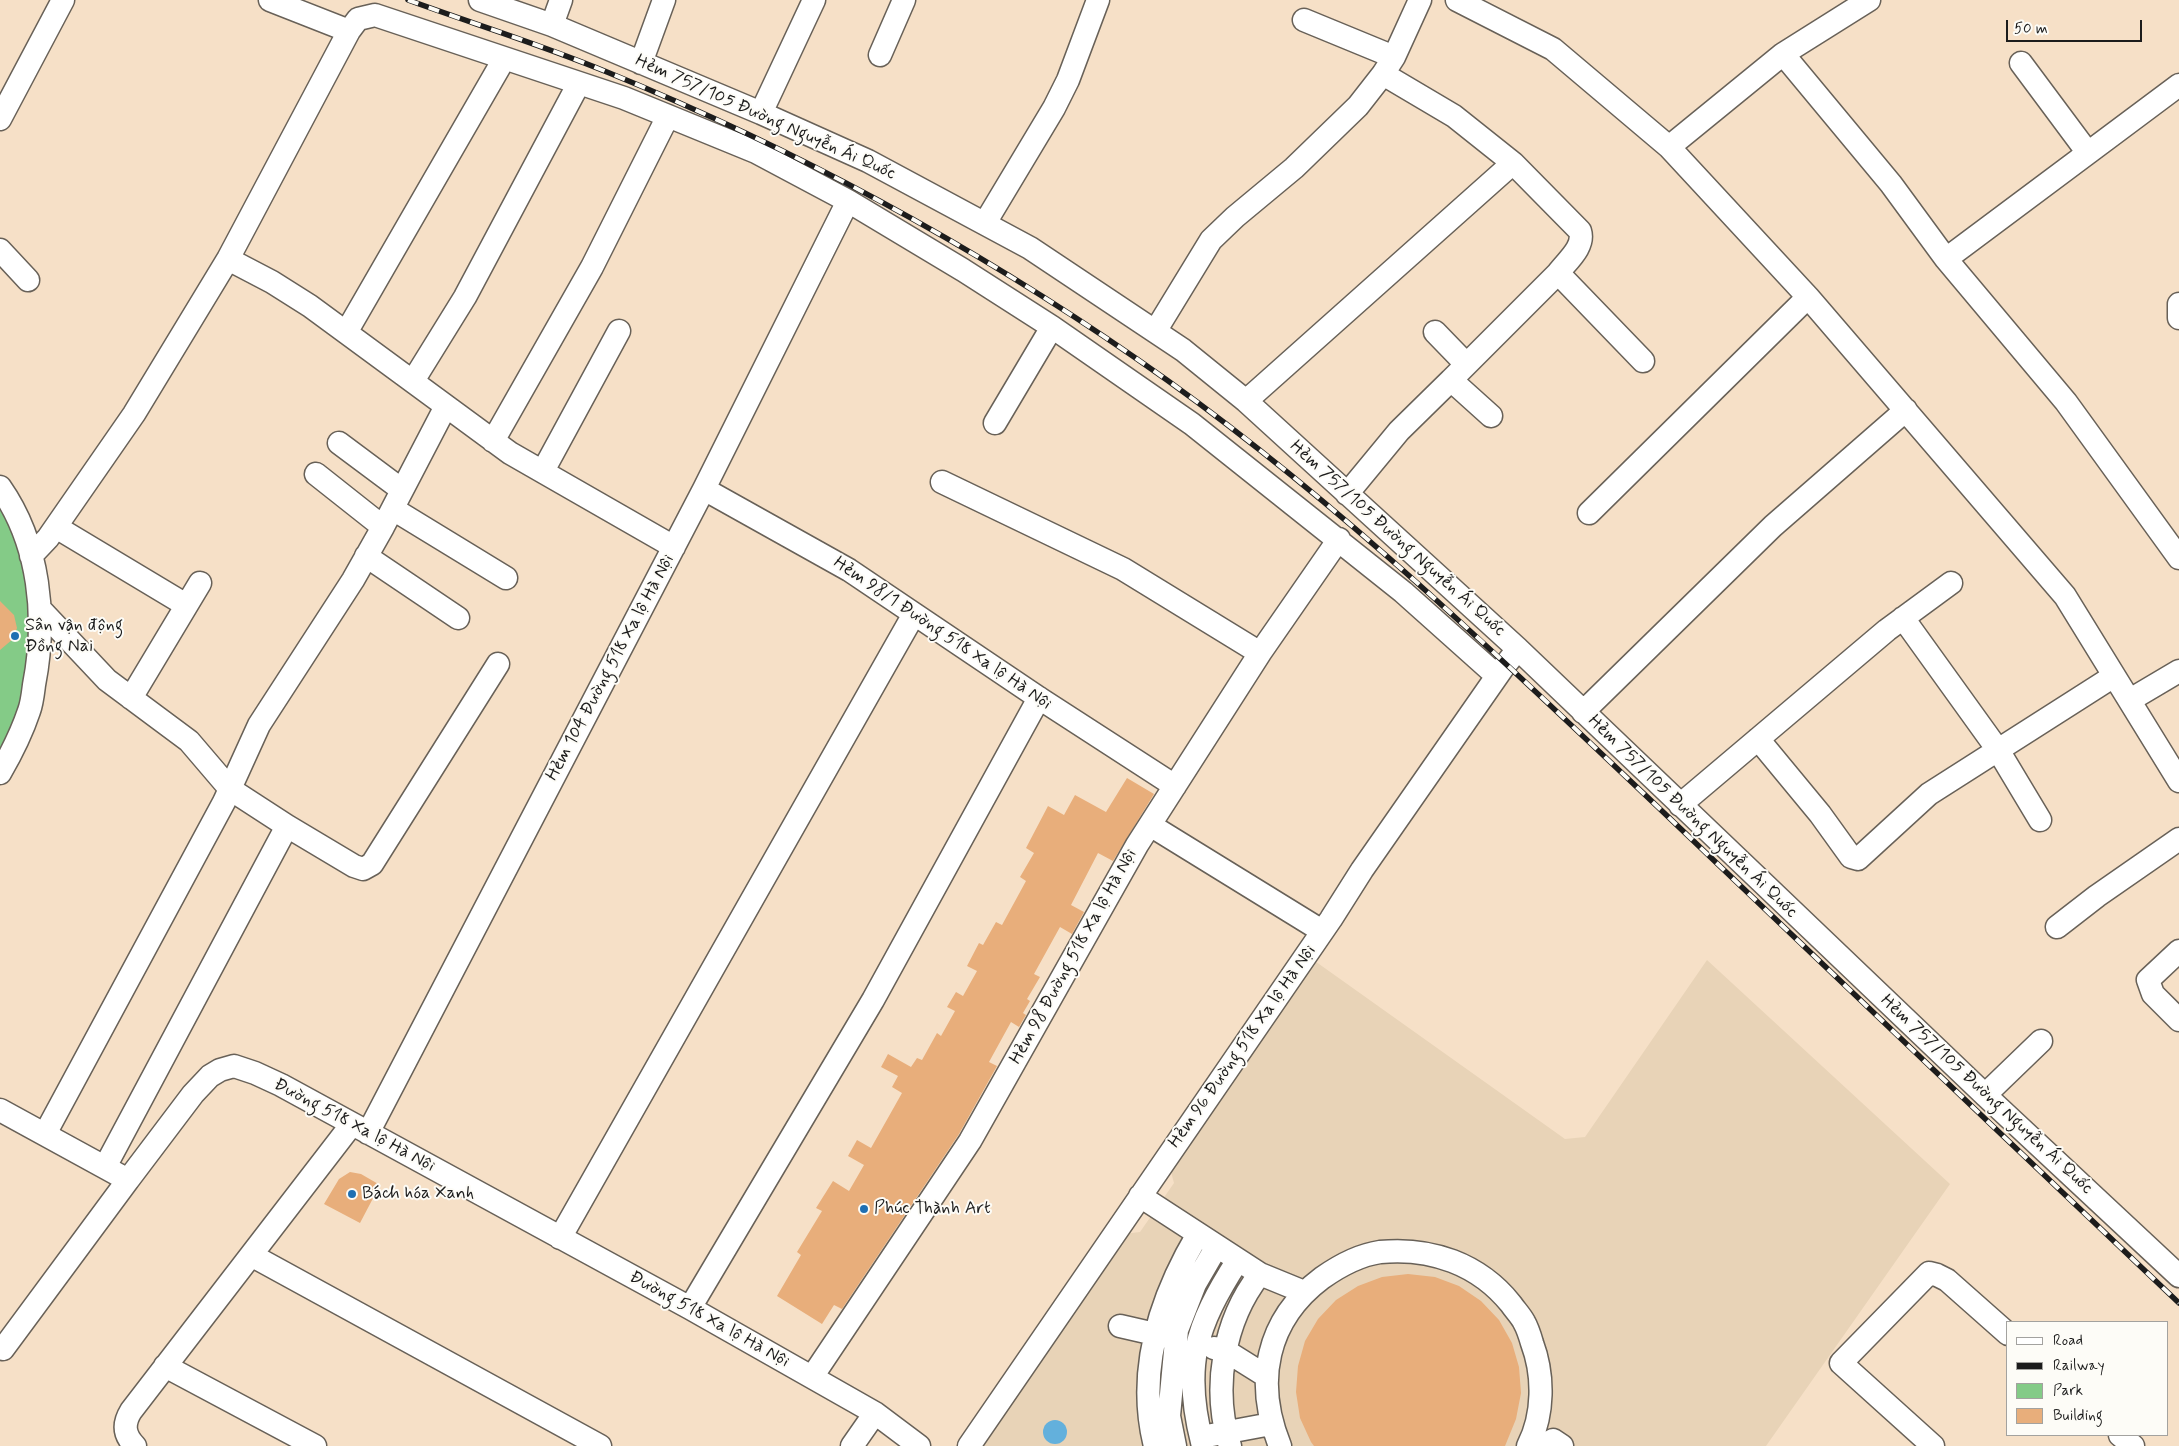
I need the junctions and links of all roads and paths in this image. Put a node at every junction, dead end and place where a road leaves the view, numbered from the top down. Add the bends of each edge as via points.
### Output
1 (63, 0) edge
2 (270, 0) edge
3 (480, 0) edge
4 (561, 0) edge
5 (664, 0) edge
6 (814, 0) edge
7 (904, 0) edge
8 (1098, 0) edge
9 (1420, 0) edge
10 (1457, 0) edge
11 (1869, 0) edge
12 (1304, 20) dead end
13 (552, 25) junction
14 (349, 31) junction
15 (880, 54) dead end
16 (1783, 54) junction
17 (504, 59) junction
18 (641, 63) junction
19 (2021, 63) dead end
20 (1389, 66) junction
21 (579, 82) junction
22 (2179, 85) edge
23 (761, 113) junction
24 (668, 116) junction
25 (0, 119) edge
26 (1669, 147) junction
27 (2088, 153) junction
28 (1513, 163) junction
29 (848, 201) junction
30 (985, 223) junction
31 (0, 250) edge
32 (228, 259) junction
33 (1946, 259) junction
34 (1558, 273) junction
35 (28, 280) dead end
36 (1808, 297) junction
37 (2179, 304) edge
38 (2179, 318) edge
39 (1052, 327) junction
40 (1156, 330) junction
41 (347, 331) junction
42 (619, 331) dead end
43 (1435, 332) dead end
44 (1643, 361) dead end
45 (1458, 372) junction
46 (414, 381) junction
47 (1246, 401) junction
48 (446, 406) junction
49 (1906, 410) junction
50 (1491, 416) dead end
51 (995, 423) dead end
52 (493, 441) junction
53 (339, 443) dead end
54 (543, 470) junction
55 (316, 474) dead end
56 (942, 482) dead end
57 (0, 487) edge
58 (704, 489) junction
59 (1347, 494) junction
60 (393, 509) junction
61 (1589, 513) dead end
62 (56, 528) junction
63 (1339, 539) junction
64 (674, 547) junction
65 (31, 556) junction
66 (366, 556) junction
67 (2179, 558) edge
68 (506, 578) dead end
69 (200, 583) dead end
70 (1951, 583) dead end
71 (186, 605) junction
72 (41, 610) junction
73 (914, 614) junction
74 (458, 618) dead end
75 (1903, 618) junction
76 (1518, 650) junction
77 (1260, 653) junction
78 (498, 664) dead end
79 (2179, 671) edge
80 (1497, 676) junction
81 (2114, 676) junction
82 (131, 698) junction
83 (1039, 698) junction
84 (2130, 700) junction
85 (1583, 712) junction
86 (1758, 739) junction
87 (1998, 750) junction
88 (0, 773) edge
89 (2179, 781) edge
90 (1175, 786) junction
91 (230, 789) junction
92 (1680, 806) junction
93 (2040, 820) dead end
94 (1150, 825) junction
95 (287, 826) junction
96 (2179, 840) edge
97 (2057, 927) dead end
98 (1322, 931) junction
99 (2179, 951) edge
100 (2179, 1020) edge
101 (2041, 1041) dead end
102 (1985, 1095) junction
103 (0, 1110) edge
104 (360, 1128) junction
105 (45, 1134) junction
106 (105, 1167) junction
107 (128, 1180) junction
108 (1140, 1196) junction
109 (1198, 1234) junction
110 (560, 1238) junction
111 (1218, 1246) junction
112 (251, 1255) junction
113 (1238, 1260) junction
114 (1260, 1274) junction
115 (2179, 1276) edge
116 (1304, 1292) junction
117 (690, 1308) junction
118 (1120, 1326) dead end
119 (2006, 1332) edge
120 (1175, 1339) junction
121 (3, 1348) dead end
122 (1226, 1351) junction
123 (165, 1366) junction
124 (1266, 1376) junction
125 (812, 1377) junction
126 (875, 1413) junction
127 (1271, 1424) junction
128 (2121, 1436) edge
129 (891, 1437) edge
130 (1228, 1439) edge
131 (1201, 1442) edge
132 (1162, 1445) edge
133 (135, 1446) edge
134 (315, 1446) edge
135 (600, 1446) edge
136 (852, 1446) edge
137 (919, 1446) edge
138 (969, 1446) edge
139 (1280, 1446) edge
140 (1528, 1446) edge
141 (1550, 1446) edge
142 (1562, 1446) edge
143 (1933, 1446) edge
144 (2133, 1446) edge

1 - 25 street
2 - 14 street
3 - 13 street, Hẻm 757/105 Đường Nguyễn Ái Quốc
4 - 13 street
5 - 18 street
6 - 23 street
7 - 15 street
8 - 30 street via 1054,108
9 - 20 street
10 - 26 street via 1553,49
11 - 16 street
12 - 20 street
13 - 18 street, Hẻm 757/105 Đường Nguyễn Ái Quốc
14 - 17 street via 358,19 376,15
14 - 32 street
16 - 26 street
16 - 33 street via 1891,184
17 - 21 street
17 - 41 street
18 - 23 street, Hẻm 757/105 Đường Nguyễn Ái Quốc
19 - 27 street
20 - 28 street
20 - 40 street via 1358,106 1211,240
21 - 24 street
21 - 46 street via 466,297
22 - 27 street
23 - 30 street, Hẻm 757/105 Đường Nguyễn Ái Quốc via 868,161
24 - 29 street via 756,152
24 - 52 street via 592,266
26 - 36 street
27 - 33 street
28 - 34 street via 1580,231 1580,246
28 - 47 street
29 - 39 street
29 - 58 street, Hẻm 104 Đường 518 Xa lộ Hà Nội
30 - 40 street, Hẻm 757/105 Đường Nguyễn Ái Quốc via 1030,248
31 - 35 street
32 - 41 street via 272,282
32 - 62 street via 134,414
33 - 67 street via 2066,402
34 - 44 street
34 - 45 street
36 - 49 street
36 - 61 street
37 - 38 street
39 - 51 street
39 - 63 street via 1192,424
40 - 47 street, Hẻm 757/105 Đường Nguyễn Ái Quốc
41 - 46 street
42 - 54 street
43 - 45 street
45 - 50 street
45 - 59 street via 1399,431
46 - 48 street
47 - 59 street, Hẻm 757/105 Đường Nguyễn Ái Quốc
48 - 52 street
48 - 60 street
49 - 81 street via 2065,596
49 - 85 street via 1773,526
52 - 54 street
53 - 60 street
54 - 64 street
55 - 60 street
56 - 77 street via 1123,569
57 - 65 street via 23,530
58 - 64 street, Hẻm 104 Đường 518 Xa lộ Hà Nội
58 - 73 street, Hẻm 98/1 Đường 518 Xa lộ Hà Nội via 849,570
59 - 76 street, Hẻm 757/105 Đường Nguyễn Ái Quốc
60 - 66 street
60 - 68 street
62 - 65 street
62 - 71 street
63 - 77 street, Hẻm 98 Đường 518 Xa lộ Hà Nội
63 - 80 street
64 - 104 street, Hẻm 104 Đường 518 Xa lộ Hà Nội
65 - 72 street
66 - 74 street
66 - 91 street via 259,725
69 - 71 street
70 - 75 street
71 - 82 street
72 - 82 street via 107,680
72 - 88 street via 38,663 29,710
73 - 83 street, Hẻm 98/1 Đường 518 Xa lộ Hà Nội
73 - 110 street
75 - 86 street
75 - 87 street
76 - 80 street, Hẻm 96 Đường 518 Xa lộ Hà Nội
76 - 85 street, Hẻm 757/105 Đường Nguyễn Ái Quốc
77 - 90 street, Hẻm 98 Đường 518 Xa lộ Hà Nội
78 - 95 street via 372,864 363,869 354,866
79 - 84 street
80 - 98 street, Hẻm 96 Đường 518 Xa lộ Hà Nội
81 - 84 street
81 - 87 street
82 - 91 street via 189,741
83 - 90 street, Hẻm 98/1 Đường 518 Xa lộ Hà Nội
83 - 117 street via 873,1000
84 - 89 street
85 - 92 street, Hẻm 757/105 Đường Nguyễn Ái Quốc
86 - 87 street via 1851,857 1858,859 1929,794
86 - 92 street
87 - 93 street
90 - 94 street, Hẻm 98 Đường 518 Xa lộ Hà Nội
91 - 95 street
91 - 105 street
92 - 102 street, Hẻm 757/105 Đường Nguyễn Ái Quốc
94 - 98 street
94 - 125 street, Hẻm 98 Đường 518 Xa lộ Hà Nội via 1107,895 978,1129
95 - 106 street
96 - 97 street
98 - 108 street, Hẻm 96 Đường 518 Xa lộ Hà Nội
99 - 100 street via 2148,980 2153,994
101 - 102 street
102 - 115 street, Hẻm 757/105 Đường Nguyễn Ái Quốc
103 - 105 street
104 - 107 street, Đường 518 Xa lộ Hà Nội via 255,1073 234,1066 220,1070 201,1084
104 - 110 street, Đường 518 Xa lộ Hà Nội
104 - 112 street, Hẻm 104 Đường 518 Xa lộ Hà Nội
105 - 106 street
106 - 107 street
107 - 121 street
108 - 109 street
108 - 138 street, Hẻm 96 Đường 518 Xa lộ Hà Nội
109 - 111 street
109 - 120 street via 1176,1272
110 - 117 street, Đường 518 Xa lộ Hà Nội
111 - 113 street
111 - 120 street via 1188,1301
112 - 123 street, Hẻm 104 Đường 518 Xa lộ Hà Nội
112 - 135 street
113 - 114 street
113 - 120 street via 1214,1302
114 - 116 street
114 - 122 street via 1243,1299
116 - 124 street via 1285,1316 1272,1345
116 - 140 street via 1339,1266 1379,1252 1421,1252 1462,1264 1498,1288 1524,1321 1539,1361 1541,1403
117 - 125 street, Đường 518 Xa lộ Hà Nội
118 - 120 street
119 - 143 street via 1947,1280 1929,1273 1841,1363
120 - 122 street
120 - 131 street via 1192,1368
120 - 132 street via 1147,1380 1150,1430
122 - 124 street
122 - 130 street via 1221,1386
123 - 133 street, Hẻm 104 Đường 518 Xa lộ Hà Nội via 127,1417 128,1439
123 - 134 street
124 - 127 street
125 - 126 street, Đường 518 Xa lộ Hà Nội
126 - 129 street, Đường 518 Xa lộ Hà Nội
126 - 136 street
127 - 130 street
127 - 139 street
128 - 144 street
129 - 137 street, Đường 518 Xa lộ Hà Nội
130 - 131 street
131 - 132 street
141 - 142 street via 1553,1440

